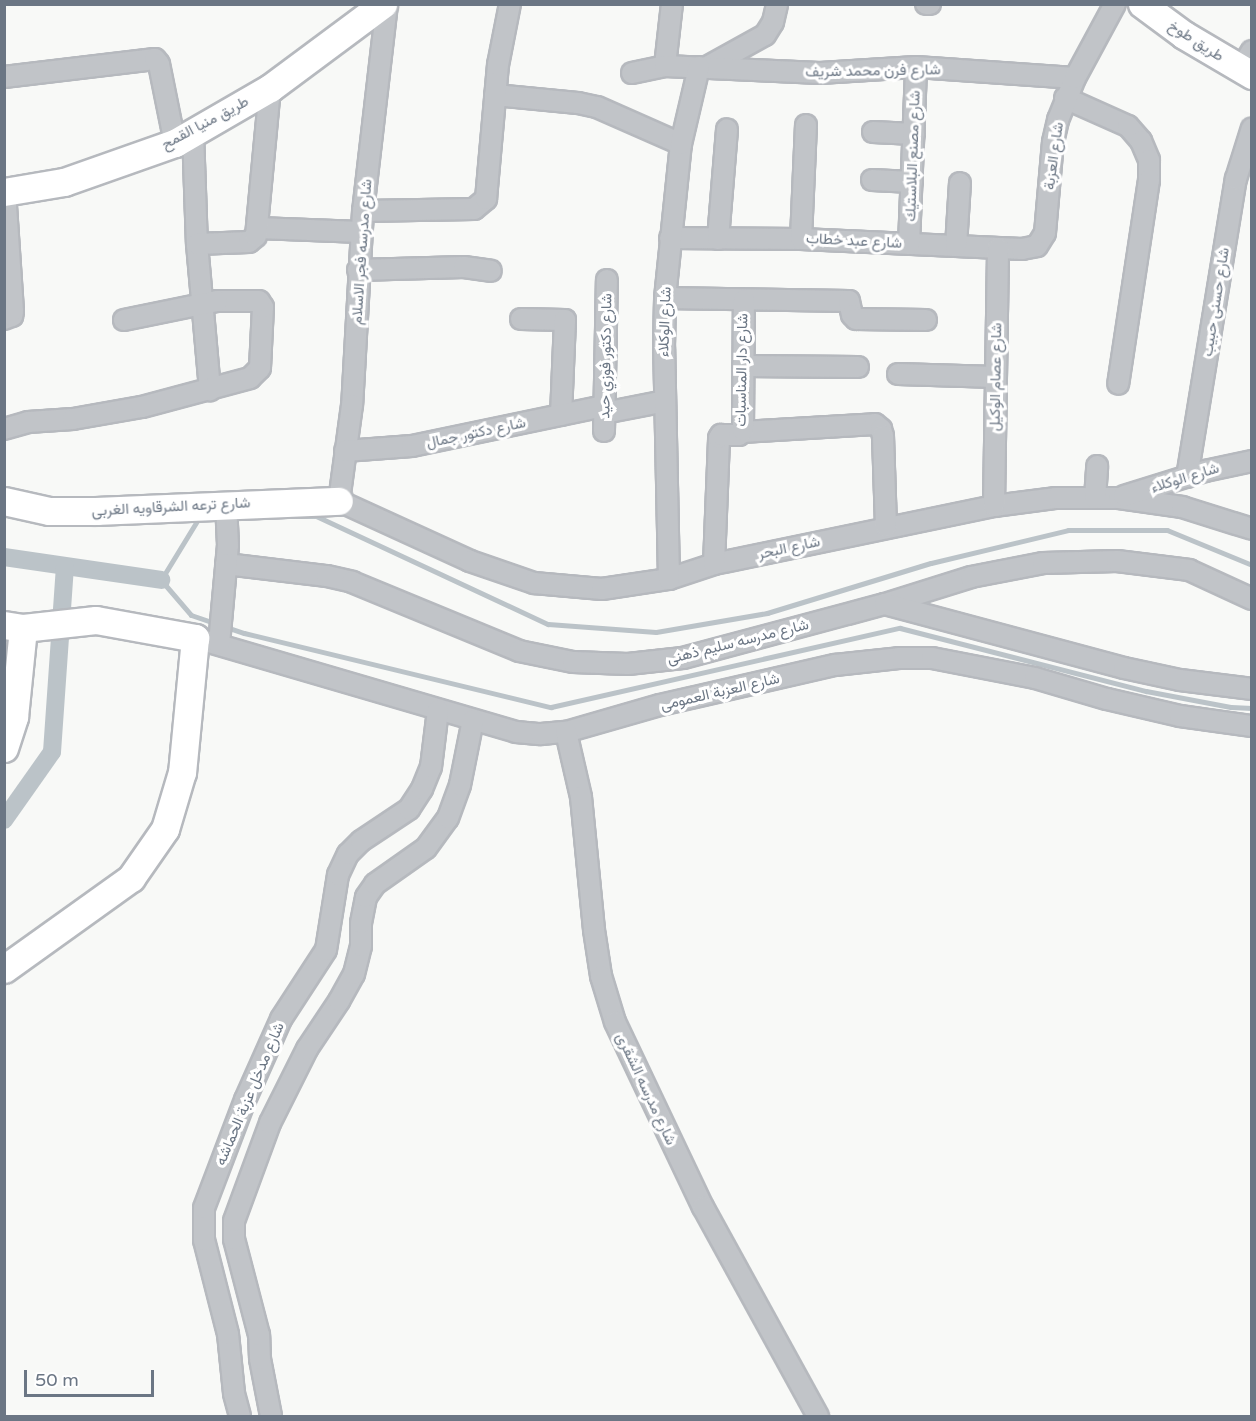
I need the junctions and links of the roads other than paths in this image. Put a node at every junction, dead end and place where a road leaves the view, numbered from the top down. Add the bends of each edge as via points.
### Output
1 (383, 4) edge
2 (387, 4) edge
3 (510, 4) edge
4 (672, 4) edge
5 (777, 4) edge
6 (1115, 4) edge
7 (1142, 4) edge
8 (1248, 65) edge
9 (665, 66) junction
10 (702, 67) junction
11 (916, 67) junction
12 (632, 73) dead end
13 (4, 77) edge
14 (1075, 78) junction
15 (270, 88) junction
16 (495, 95) junction
17 (1065, 98) junction
18 (807, 126) dead end
19 (1251, 128) edge
20 (727, 129) dead end
21 (873, 132) dead end
22 (914, 134) junction
23 (184, 137) junction
24 (681, 144) junction
25 (872, 180) dead end
26 (912, 182) junction
27 (960, 183) dead end
28 (5, 192) edge
29 (363, 211) junction
30 (258, 228) junction
31 (361, 232) junction
32 (670, 238) junction
33 (718, 239) junction
34 (801, 239) junction
35 (197, 244) junction
36 (909, 244) junction
37 (956, 246) junction
38 (1037, 246) joint
39 (998, 248) junction
40 (358, 270) junction
41 (491, 271) dead end
42 (607, 280) dead end
43 (665, 298) junction
44 (744, 300) junction
45 (203, 304) junction
46 (4, 319) edge
47 (520, 319) dead end
48 (124, 320) dead end
49 (926, 320) dead end
50 (743, 366) junction
51 (858, 367) dead end
52 (898, 374) dead end
53 (996, 377) junction
54 (1118, 384) dead end
55 (210, 390) junction
56 (665, 401) junction
57 (561, 415) junction
58 (604, 417) junction
59 (4, 429) edge
60 (742, 432) junction
61 (345, 451) junction
62 (1251, 461) edge
63 (1097, 465) dead end
64 (1187, 477) junction
65 (1095, 498) junction
66 (1119, 498) junction
67 (4, 501) edge
68 (339, 501) junction
69 (226, 504) junction
70 (994, 506) junction
71 (886, 527) junction
72 (1251, 529) edge
73 (226, 564) junction
74 (714, 564) junction
75 (669, 579) junction
76 (1251, 599) edge
77 (885, 604) junction
78 (14, 627) edge
79 (211, 640) junction
80 (1251, 689) edge
81 (438, 710) junction
82 (473, 720) junction
83 (1251, 726) edge
84 (566, 732) junction
85 (4, 748) edge
86 (4, 969) edge
87 (254, 1408) edge
88 (818, 1416) edge

1 - 15 street, طريق منيا القمح
2 - 29 street, شارع مدرسه فجر الاسلام
3 - 16 street
4 - 9 street
5 - 10 street via 765,35
6 - 14 street, شارع العزبة
7 - 8 street, طريق طوخ via 1184,35
9 - 10 street, شارع فرن محمد شريف
9 - 12 street, شارع فرن محمد شريف
10 - 11 street, شارع فرن محمد شريف via 820,73
10 - 24 street, شارع الوكلاء
11 - 14 street, شارع فرن محمد شريف
11 - 22 street, شارع مصنع البلاستيك
13 - 23 street via 155,59
14 - 17 street, شارع العزبة
15 - 23 street, طريق منيا القمح
15 - 30 street
16 - 24 street via 597,108
16 - 29 street via 486,200 481,206
17 - 38 street, شارع العزبة via 1053,142 1045,233
17 - 54 street via 1128,126 1142,141 1149,160
18 - 34 street
19 - 64 street, شارع حسنى حبيب via 1236,179
20 - 33 street
21 - 22 street
22 - 26 street, شارع مصنع البلاستيك
23 - 28 street, طريق منيا القمح via 64,182
23 - 35 street
24 - 32 street, شارع الوكلاء
25 - 26 street
26 - 36 street, شارع مصنع البلاستيك
27 - 37 street
28 - 46 street via 13,311 12,316
29 - 31 street, شارع مدرسه فجر الاسلام
30 - 31 street
30 - 35 street via 249,242
31 - 40 street, شارع مدرسه فجر الاسلام
32 - 33 street, شارع عبد خطاب
32 - 43 street, شارع الوكلاء
33 - 34 street, شارع عبد خطاب
34 - 36 street, شارع عبد خطاب
35 - 45 street
36 - 37 street, شارع عبد خطاب
37 - 39 street, شارع عبد خطاب
38 - 39 street, شارع عبد خطاب
39 - 53 street, شارع عصام الوكيل
40 - 41 street via 464,267
40 - 61 street, شارع مدرسه فجر الاسلام via 356,360
42 - 58 street, شارع دكتور فوزي حيد
43 - 44 street
43 - 56 street, شارع الوكلاء
44 - 49 street via 849,301 856,319
44 - 50 street, شارع دار المناسبات
45 - 48 street
45 - 55 street
45 - 55 street via 232,299 262,304 260,368 250,378
47 - 57 street via 565,320
50 - 51 street
50 - 60 street, شارع دار المناسبات
52 - 53 street
53 - 70 street, شارع عصام الوكيل
55 - 59 street via 142,407 28,422
56 - 58 street, شارع دكتور جمال
56 - 75 street, شارع الوكلاء
57 - 58 street, شارع دكتور جمال
57 - 61 street, شارع دكتور جمال via 412,446
60 - 71 street via 875,424 883,436
60 - 74 street, شارع دار المناسبات via 719,438
61 - 68 street, شارع مدرسه فجر الاسلام
62 - 64 street, شارع الوكلاء
63 - 65 street
64 - 66 street, شارع الوكلاء
65 - 66 street, شارع البحر
65 - 70 street, شارع البحر via 1056,498
66 - 72 street, شارع البحر via 1182,507
67 - 69 street, شارع ترعه الشرقاويه الغربى via 49,511
68 - 69 street, شارع ترعه الشرقاويه الغربى
68 - 75 street, شارع البحر via 470,561 534,583 602,589
69 - 73 street
70 - 71 street, شارع البحر
71 - 74 street, شارع البحر
73 - 77 street, شارع مدرسه سليم ذهنى via 352,582 519,651 573,662 628,664 683,658
73 - 79 street
74 - 75 street, شارع البحر
76 - 77 street, شارع مدرسه سليم ذهنى via 1189,570 1116,561 1043,564 981,575
77 - 80 street via 1124,668
78 - 79 street via 96,620
78 - 85 street via 14,717
79 - 81 street, شارع العزبة العمومى
79 - 86 street via 182,772 165,829 131,878
81 - 82 street, شارع العزبة العمومى
81 - 87 street, شارع مدخل عزبة الحماشه via 431,767 422,789 409,809 348,854 338,875 326,950 282,1019 245,1100 204,1208 204,1240 228,1334 233,1384
82 - 84 street, شارع العزبة العمومى via 516,732
82 - 87 street, شارع مدخل عزبة الحماشه via 460,785 448,818 426,848 375,884 366,897 354,974 306,1049 270,1123 234,1221 234,1239 259,1335
83 - 84 street, شارع العزبة العمومى via 1180,716 1023,675 932,658 899,658 823,668 660,705
84 - 88 street, شارع مدرسه الشقرى via 581,797 601,976 615,1022 703,1207

